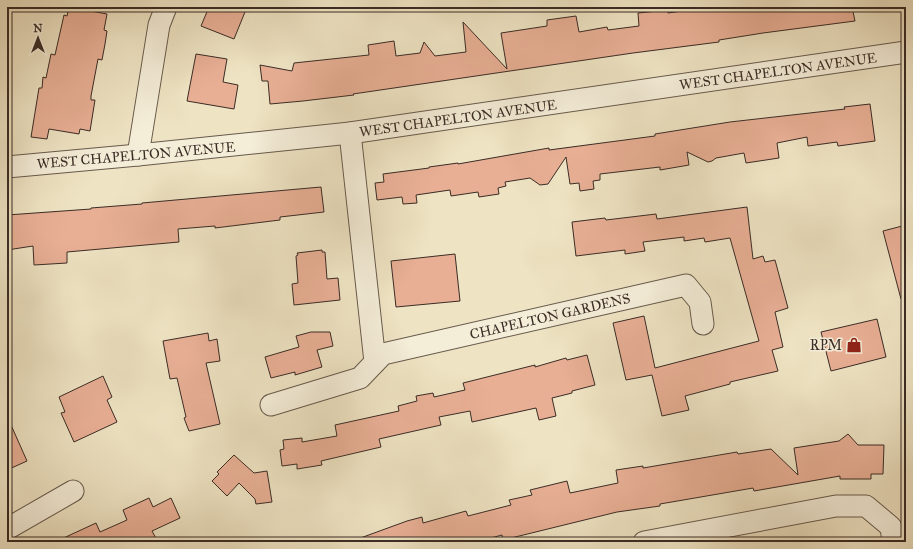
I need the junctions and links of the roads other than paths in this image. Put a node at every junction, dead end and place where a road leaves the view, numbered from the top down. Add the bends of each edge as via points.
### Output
1 (166, 7) edge
2 (906, 52) edge
3 (350, 133) junction
4 (138, 156) junction
5 (7, 167) edge
6 (703, 324) dead end
7 (375, 362) junction
8 (271, 405) dead end
9 (73, 491) dead end
10 (7, 529) edge
11 (644, 542) edge
12 (893, 542) edge

1 - 4 street via 159,25
2 - 3 street, WEST CHAPELTON AVENUE
3 - 4 street, WEST CHAPELTON AVENUE
3 - 7 street
4 - 5 street, WEST CHAPELTON AVENUE
6 - 7 street, CHAPELTON GARDENS via 700,302 686,285 383,354
7 - 8 street, CHAPELTON GARDENS via 360,378
9 - 10 street
11 - 12 street via 836,506 866,506 891,527

